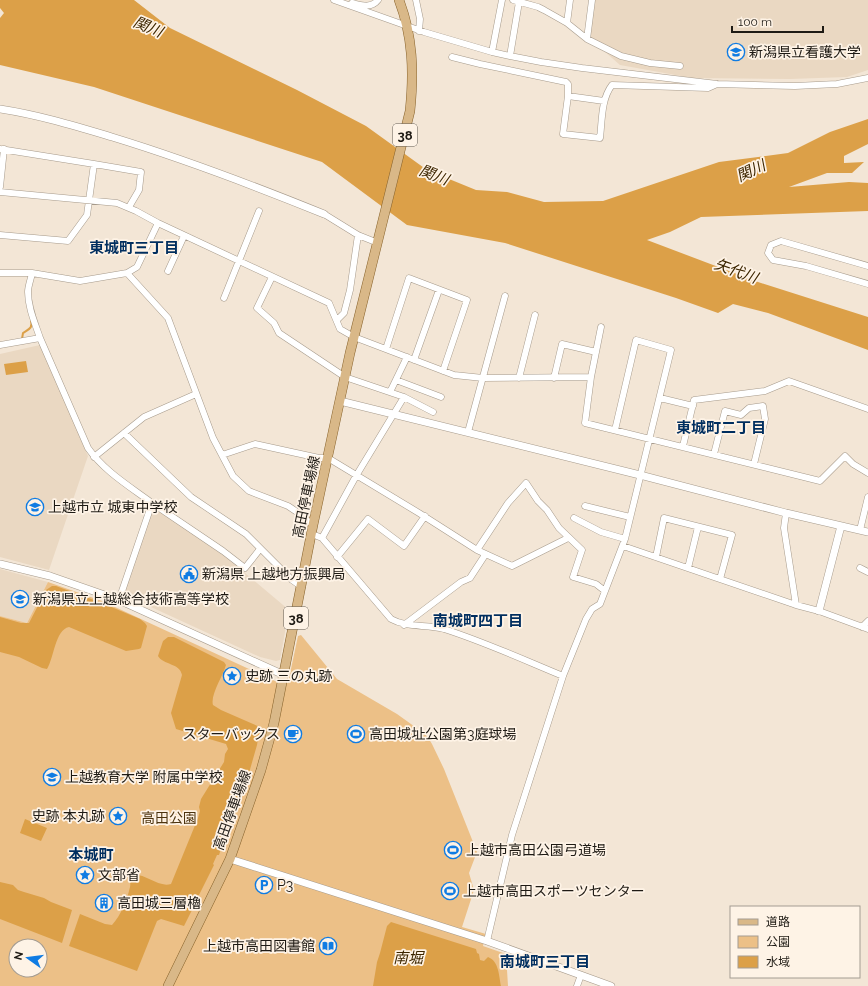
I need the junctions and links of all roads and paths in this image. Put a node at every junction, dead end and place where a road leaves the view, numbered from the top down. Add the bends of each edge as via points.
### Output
1 (334, 0) edge
2 (378, 0) edge
3 (399, 0) edge
4 (416, 0) edge
5 (502, 0) edge
6 (570, 0) edge
7 (592, 0) edge
8 (516, 1) edge
9 (538, 3) edge
10 (347, 5) junction
11 (567, 23) junction
12 (408, 29) junction
13 (419, 31) junction
14 (587, 39) junction
15 (492, 52) junction
16 (510, 56) junction
17 (452, 57) dead end
18 (680, 66) dead end
19 (868, 78) edge
20 (717, 84) junction
21 (568, 96) junction
22 (604, 101) junction
23 (0, 109) edge
24 (2, 149) edge
25 (94, 164) junction
26 (0, 187) edge
27 (0, 192) edge
28 (90, 201) junction
29 (129, 207) junction
30 (259, 211) dead end
31 (324, 214) joint
32 (158, 223) junction
33 (0, 235) edge
34 (358, 235) junction
35 (184, 236) junction
36 (379, 239) junction
37 (238, 261) junction
38 (868, 266) edge
39 (168, 271) dead end
40 (0, 273) edge
41 (32, 273) junction
42 (127, 273) junction
43 (272, 276) junction
44 (868, 284) edge
45 (439, 290) junction
46 (505, 296) dead end
47 (224, 298) dead end
48 (535, 316) dead end
49 (337, 320) junction
50 (601, 328) dead end
51 (354, 337) junction
52 (40, 338) junction
53 (0, 345) edge
54 (386, 349) junction
55 (596, 352) junction
56 (407, 357) junction
57 (414, 360) junction
58 (443, 371) junction
59 (345, 377) junction
60 (591, 377) junction
61 (482, 378) junction
62 (519, 378) junction
63 (554, 378) junction
64 (396, 380) junction
65 (390, 392) junction
66 (196, 394) junction
67 (404, 397) junction
68 (441, 397) dead end
69 (660, 398) junction
70 (340, 401) junction
71 (693, 406) junction
72 (868, 409) edge
73 (433, 412) dead end
74 (394, 414) junction
75 (615, 430) junction
76 (468, 432) junction
77 (124, 433) junction
78 (650, 438) junction
79 (683, 446) junction
80 (714, 454) junction
81 (222, 455) junction
82 (94, 457) junction
83 (328, 458) junction
84 (754, 464) junction
85 (868, 474) edge
86 (640, 475) junction
87 (356, 476) junction
88 (868, 497) edge
89 (152, 503) junction
90 (585, 506) dead end
91 (786, 513) junction
92 (425, 516) junction
93 (630, 517) junction
94 (574, 518) dead end
95 (698, 526) junction
96 (841, 526) junction
97 (313, 530) junction
98 (860, 530) junction
99 (868, 532) edge
100 (322, 538) junction
101 (568, 538) junction
102 (625, 539) junction
103 (623, 546) junction
104 (260, 549) junction
105 (477, 550) junction
106 (485, 555) junction
107 (337, 557) junction
108 (656, 557) junction
109 (0, 564) edge
110 (688, 568) junction
111 (860, 568) dead end
112 (868, 572) edge
113 (720, 578) junction
114 (302, 587) junction
115 (605, 590) junction
116 (119, 600) junction
117 (796, 605) junction
118 (819, 611) junction
119 (868, 621) edge
120 (404, 625) junction
121 (865, 628) edge
122 (284, 675) junction
123 (563, 676) junction
124 (230, 858) junction
125 (487, 941) junction
126 (581, 975) junction
127 (168, 986) edge
128 (577, 986) edge
129 (611, 986) edge

1 - 10 street
2 - 10 street via 368,6 350,3
3 - 12 main road, 高田停車場線 / 38
4 - 13 street via 420,20
5 - 15 street
6 - 11 street
7 - 14 street
8 - 9 street
8 - 16 street
9 - 11 street
10 - 12 street
11 - 14 street
12 - 13 street
12 - 36 main road, 高田停車場線 / 38 via 413,58 410,111
13 - 15 street
14 - 18 street via 621,56 650,63
15 - 16 street
16 - 20 street via 582,68
17 - 21 street via 566,82
19 - 20 street via 823,85
20 - 22 street via 708,88 612,85
21 - 22 street
21 - 22 street via 563,134 600,138
23 - 31 street via 32,114 125,140
24 - 25 street
24 - 26 street
25 - 28 street
25 - 29 street via 141,172 139,190
27 - 28 street
28 - 29 street via 118,203
28 - 33 street via 88,215 68,241
29 - 32 street
30 - 37 street
31 - 34 street
32 - 35 street
32 - 42 street via 137,267
34 - 36 street
34 - 49 street via 350,290 344,313
35 - 37 street
35 - 39 street
36 - 51 main road, 高田停車場線 / 38
37 - 43 street
37 - 47 street
38 - 44 street via 781,241 771,245 768,253 773,260 806,266
40 - 41 street
41 - 42 street via 80,281
41 - 52 street via 28,290 29,300
42 - 66 street via 168,318
43 - 49 street via 330,303
43 - 59 street via 257,308 274,323 279,333
45 - 54 street via 409,278
45 - 57 street
45 - 58 street via 467,300
46 - 61 street
48 - 62 street
49 - 51 street via 340,329
50 - 55 street
51 - 54 street
51 - 59 main road, 高田停車場線 / 38
52 - 53 street
52 - 82 street
54 - 56 street
55 - 60 street
55 - 63 street via 562,344
56 - 57 street
56 - 64 street
57 - 58 street
58 - 61 street
59 - 65 street
59 - 70 main road, 高田停車場線 / 38
60 - 63 street
60 - 75 street via 585,423
61 - 62 street
61 - 76 street
62 - 63 street
64 - 65 street
64 - 68 street
65 - 67 street
66 - 77 street via 144,417
66 - 81 street via 212,438
67 - 73 street
67 - 74 street
69 - 71 street
69 - 75 street via 671,350 636,340
69 - 78 street
70 - 74 street
70 - 83 main road, 高田停車場線 / 38
71 - 72 street via 694,400 765,391 789,381
71 - 79 street
74 - 76 street
74 - 87 street
75 - 78 street
76 - 86 street
77 - 82 street
77 - 104 street via 191,497 246,534
78 - 79 street
78 - 86 street
79 - 80 street
80 - 84 street
80 - 84 street via 725,411 741,415 749,408 763,406 765,419
81 - 83 street via 255,444
81 - 97 street via 233,476 244,488 288,506
82 - 89 street
83 - 87 street
83 - 97 main road, 高田停車場線 / 38
84 - 85 street via 820,481 845,456
86 - 91 street
86 - 93 street
87 - 92 street
87 - 100 street
88 - 98 street
89 - 104 street via 245,568
89 - 116 street
90 - 93 street
91 - 96 street
91 - 117 street via 784,528
92 - 105 street
92 - 107 street via 404,546 368,519
93 - 102 street
94 - 102 street via 602,532
95 - 108 street via 664,518
95 - 110 street
95 - 113 street via 732,535
96 - 98 street
96 - 118 street
97 - 100 street
97 - 114 main road, 高田停車場線 / 38
98 - 99 street
100 - 107 street
101 - 105 street via 526,483 508,503
101 - 106 street via 512,566
101 - 115 street via 582,550 573,577 596,584
102 - 103 street
103 - 108 street
103 - 115 street
104 - 114 street
105 - 106 street
106 - 120 street via 470,578
107 - 120 street via 391,619
108 - 110 street
109 - 116 street via 50,576
110 - 113 street
111 - 112 street
113 - 117 street
114 - 122 main road, 高田停車場線 / 38
115 - 123 street via 600,604 592,608 586,618
116 - 122 street
117 - 118 street
118 - 121 street
119 - 121 street
120 - 123 street via 441,628 461,634
122 - 124 main road, 高田停車場線 / 38 via 261,770
123 - 125 street via 512,835
124 - 125 street
124 - 127 main road, 高田停車場線 / 38
125 - 126 street
126 - 128 street
126 - 129 street

